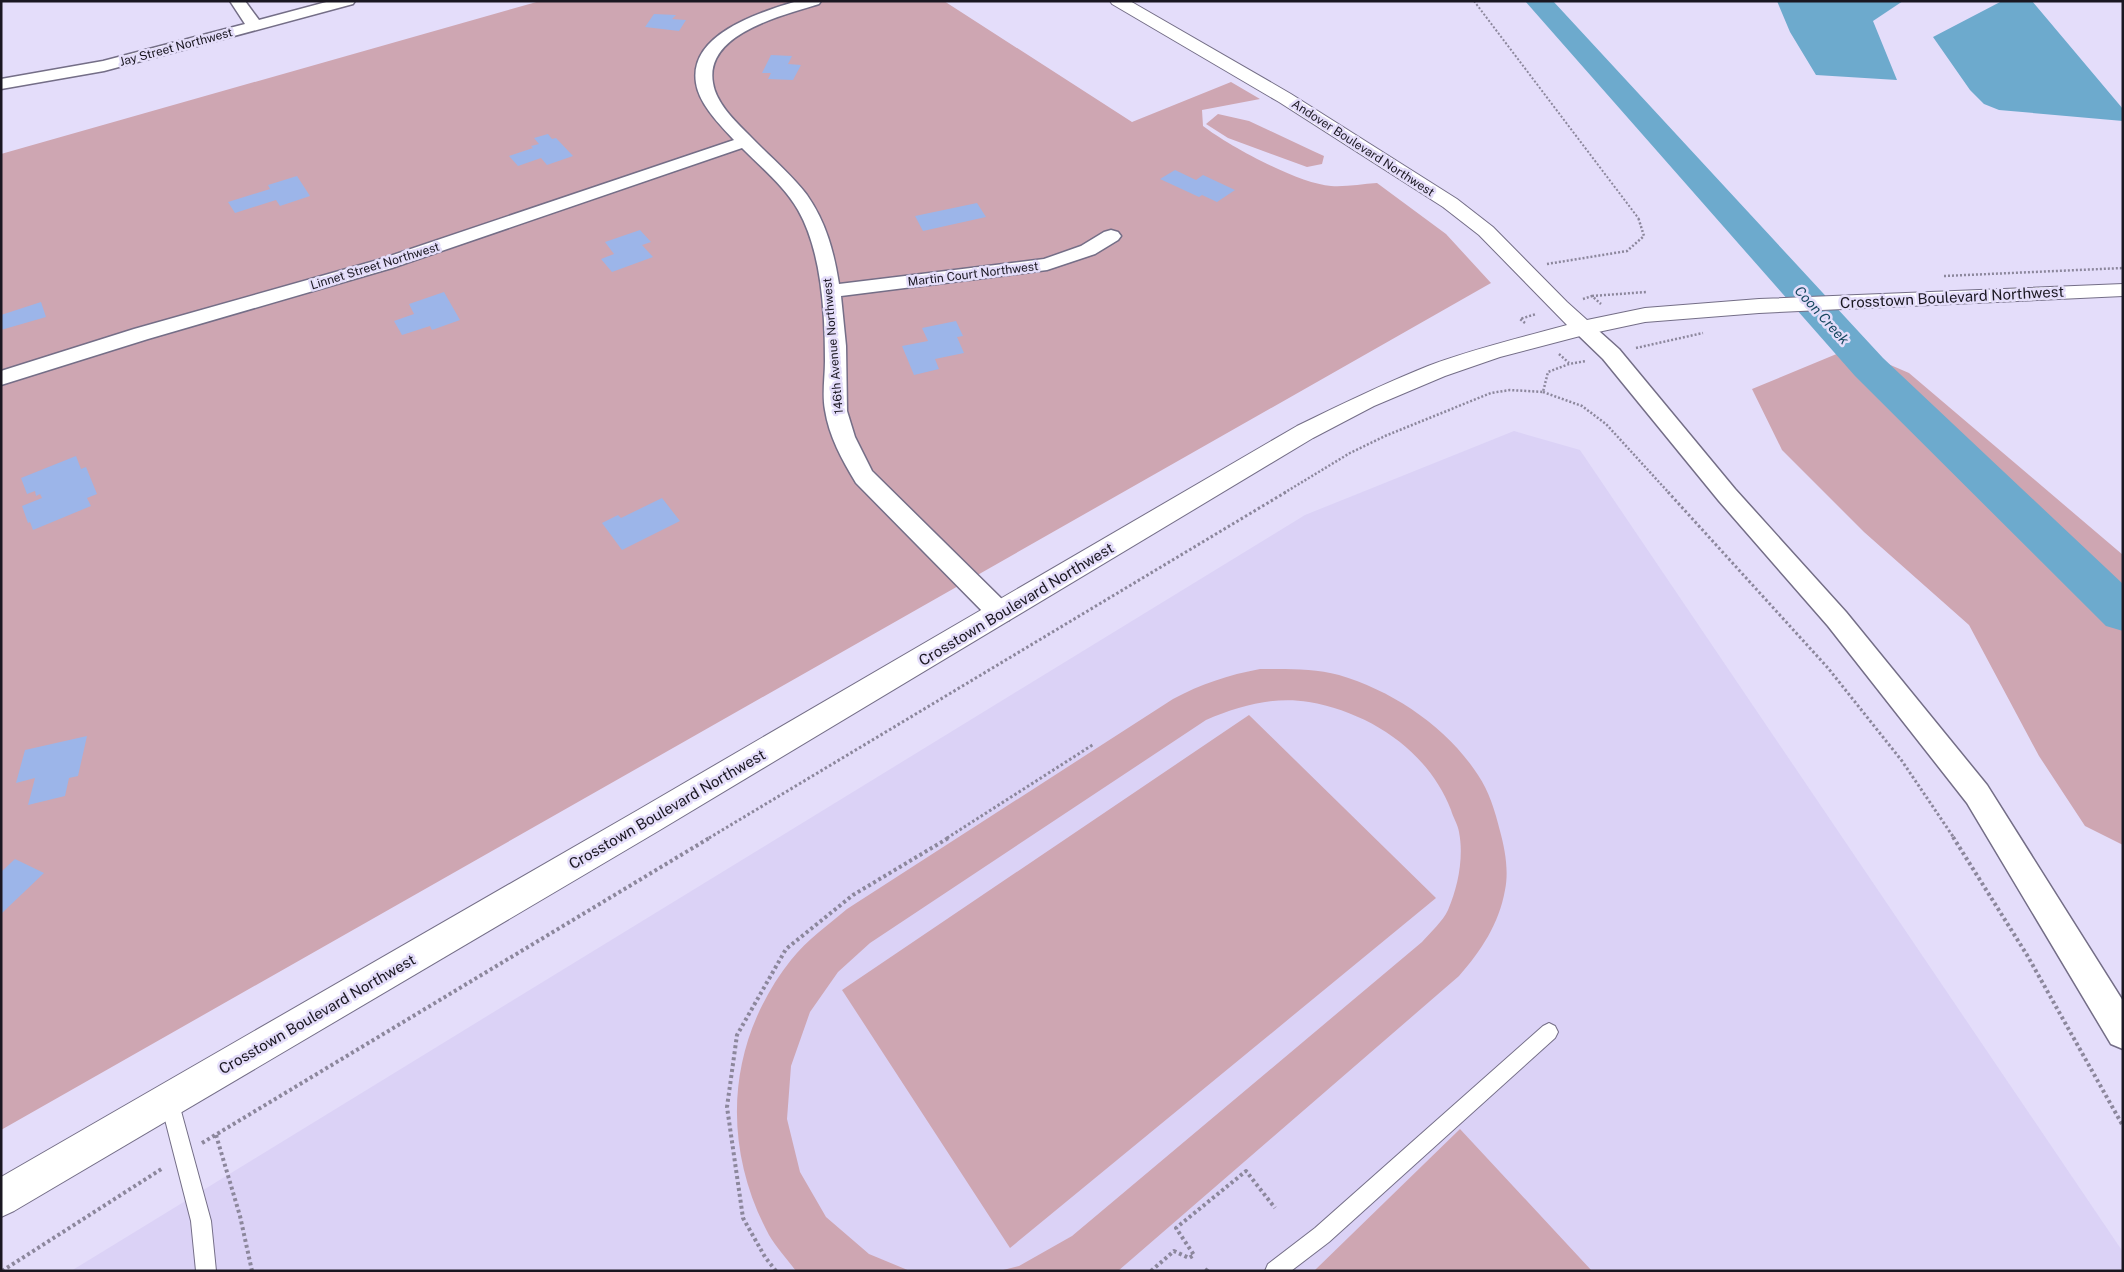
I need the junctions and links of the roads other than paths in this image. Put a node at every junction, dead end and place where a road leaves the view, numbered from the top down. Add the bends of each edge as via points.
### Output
1 (237, 1) edge
2 (348, 1) edge
3 (814, 1) edge
4 (1118, 1) edge
5 (254, 26) junction
6 (1, 84) edge
7 (744, 142) junction
8 (1111, 236) dead end
9 (2123, 290) edge
10 (829, 291) junction
11 (1582, 328) junction
12 (1, 378) edge
13 (1000, 613) junction
14 (1549, 1032) dead end
15 (2123, 1032) edge
16 (169, 1100) junction
17 (1, 1198) edge
18 (206, 1271) edge
19 (1275, 1271) edge

1 - 5 street
2 - 5 street, Jay Street Northwest
3 - 7 street, 146th Avenue Northwest via 757,20 728,36 710,56 704,71 704,83 711,98
4 - 11 street, Andover Boulevard Northwest via 1285,98 1450,203 1486,231
5 - 6 street, Jay Street Northwest via 104,66
7 - 10 street, 146th Avenue Northwest via 797,194 812,217 819,234
7 - 12 street, Linnet Street Northwest via 385,264
8 - 10 street, Martin Court Northwest via 1088,250 1047,264
9 - 11 street, Crosstown Boulevard Northwest via 1759,306 1645,316
10 - 13 street, 146th Avenue Northwest via 836,360 836,409 848,449 864,477
11 - 13 street, Crosstown Boulevard Northwest via 1492,352 1366,401 1305,432
11 - 15 street via 1611,354 1727,495 1837,619 1977,794
13 - 16 street, Crosstown Boulevard Northwest
14 - 19 lane via 1322,1235
16 - 17 street, Crosstown Boulevard Northwest
16 - 18 lane via 201,1220

